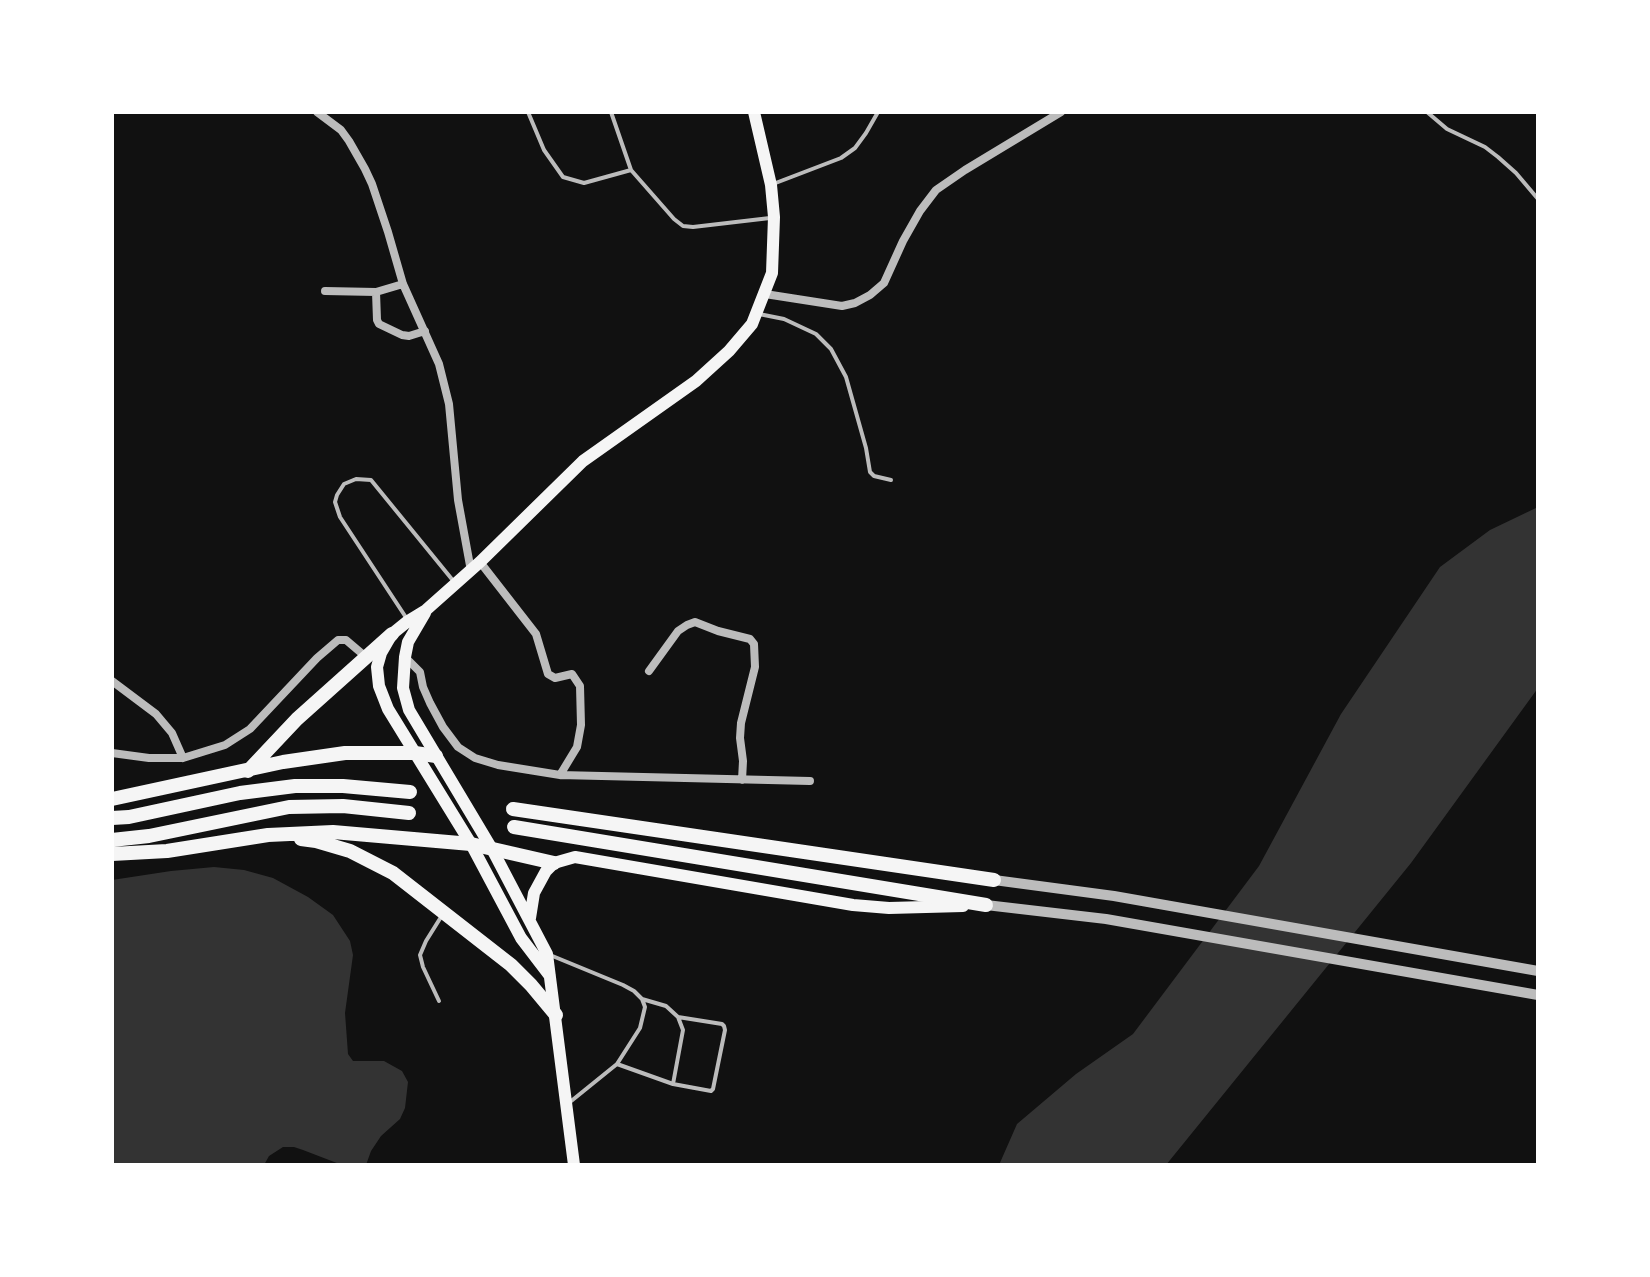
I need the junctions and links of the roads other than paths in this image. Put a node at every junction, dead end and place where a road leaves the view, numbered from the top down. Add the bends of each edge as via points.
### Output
1 (317, 112) edge
2 (528, 112) edge
3 (611, 112) edge
4 (754, 112) edge
5 (878, 112) edge
6 (1061, 112) edge
7 (1427, 112) edge
8 (631, 170) junction
9 (771, 185) junction
10 (1538, 199) edge
11 (774, 217) junction
12 (403, 284) junction
13 (325, 291) dead end
14 (376, 292) junction
15 (765, 294) junction
16 (757, 314) junction
17 (425, 331) junction
18 (891, 480) dead end
19 (476, 567) junction
20 (456, 584) junction
21 (426, 610) junction
22 (408, 621) junction
23 (392, 634) junction
24 (366, 657) junction
25 (405, 657) junction
26 (649, 671) dead end
27 (112, 681) edge
28 (112, 753) edge
29 (415, 753) junction
30 (436, 756) junction
31 (183, 758) junction
32 (247, 771) junction
33 (560, 775) junction
34 (742, 780) junction
35 (810, 781) dead end
36 (410, 792) dead end
37 (112, 799) edge
38 (513, 809) dead end
39 (409, 813) dead end
40 (112, 818) edge
41 (514, 827) dead end
42 (268, 835) junction
43 (112, 840) edge
44 (471, 844) junction
45 (492, 849) junction
46 (112, 854) edge
47 (554, 863) junction
48 (994, 880) joint
49 (986, 905) junction
50 (444, 912) junction
51 (530, 918) junction
52 (547, 954) junction
53 (1538, 971) edge
54 (550, 976) junction
55 (1538, 995) edge
56 (642, 999) junction
57 (439, 1001) dead end
58 (556, 1015) junction
59 (678, 1017) junction
60 (617, 1064) junction
61 (673, 1084) junction
62 (566, 1106) junction
63 (574, 1165) edge

1 - 12 street via 341,130 365,169
2 - 8 lane via 563,177 584,183
3 - 8 lane
4 - 9 main road
5 - 9 lane via 861,141 841,158
6 - 15 street via 936,190 884,283 870,295 842,306
7 - 10 lane via 1498,157
8 - 11 lane via 683,226
9 - 11 main road
11 - 15 main road via 772,273
12 - 14 street
12 - 17 street
13 - 14 street
14 - 17 street via 379,324 402,335
15 - 16 main road
16 - 18 lane via 816,334 831,349 846,377 870,472
16 - 19 main road via 729,351 696,381 583,461
17 - 19 street via 449,404 458,500
19 - 20 main road
19 - 33 street via 536,634 548,674 572,674 580,686 577,747
20 - 21 main road
20 - 22 lane via 371,480 344,484 335,502 340,517
21 - 22 main road
21 - 25 main road
22 - 23 main road
23 - 24 highway
23 - 29 main road via 377,667 379,686
24 - 31 street via 346,640 338,640 250,729 225,745
24 - 32 highway
25 - 30 main road via 403,688 409,710
25 - 33 street via 420,672 430,703 458,747 498,765
26 - 34 street via 678,631 695,622 750,639 755,667 741,723
27 - 31 street via 156,714
28 - 31 street
29 - 30 highway
29 - 32 highway via 345,753
29 - 44 main road
30 - 45 main road
32 - 37 highway
33 - 34 street
34 - 35 street
36 - 40 highway via 295,786
38 - 48 highway
39 - 43 highway via 289,807
41 - 49 highway
42 - 44 highway via 333,832
42 - 46 highway
42 - 50 highway via 350,851 393,873
44 - 45 highway
44 - 54 main road via 521,938
45 - 47 highway
45 - 51 main road
47 - 49 main road via 575,857 853,905
47 - 51 main road via 534,893
48 - 53 street via 1114,896
49 - 55 street via 1106,919
50 - 57 lane via 420,955
50 - 58 highway via 511,965
51 - 52 main road
52 - 54 main road
52 - 56 lane via 623,985
54 - 58 main road
56 - 59 lane via 666,1006
56 - 60 lane via 640,1028
58 - 62 main road
59 - 61 lane via 683,1030
59 - 61 lane via 722,1024 725,1030 713,1089
60 - 61 lane
60 - 62 lane
62 - 63 main road

